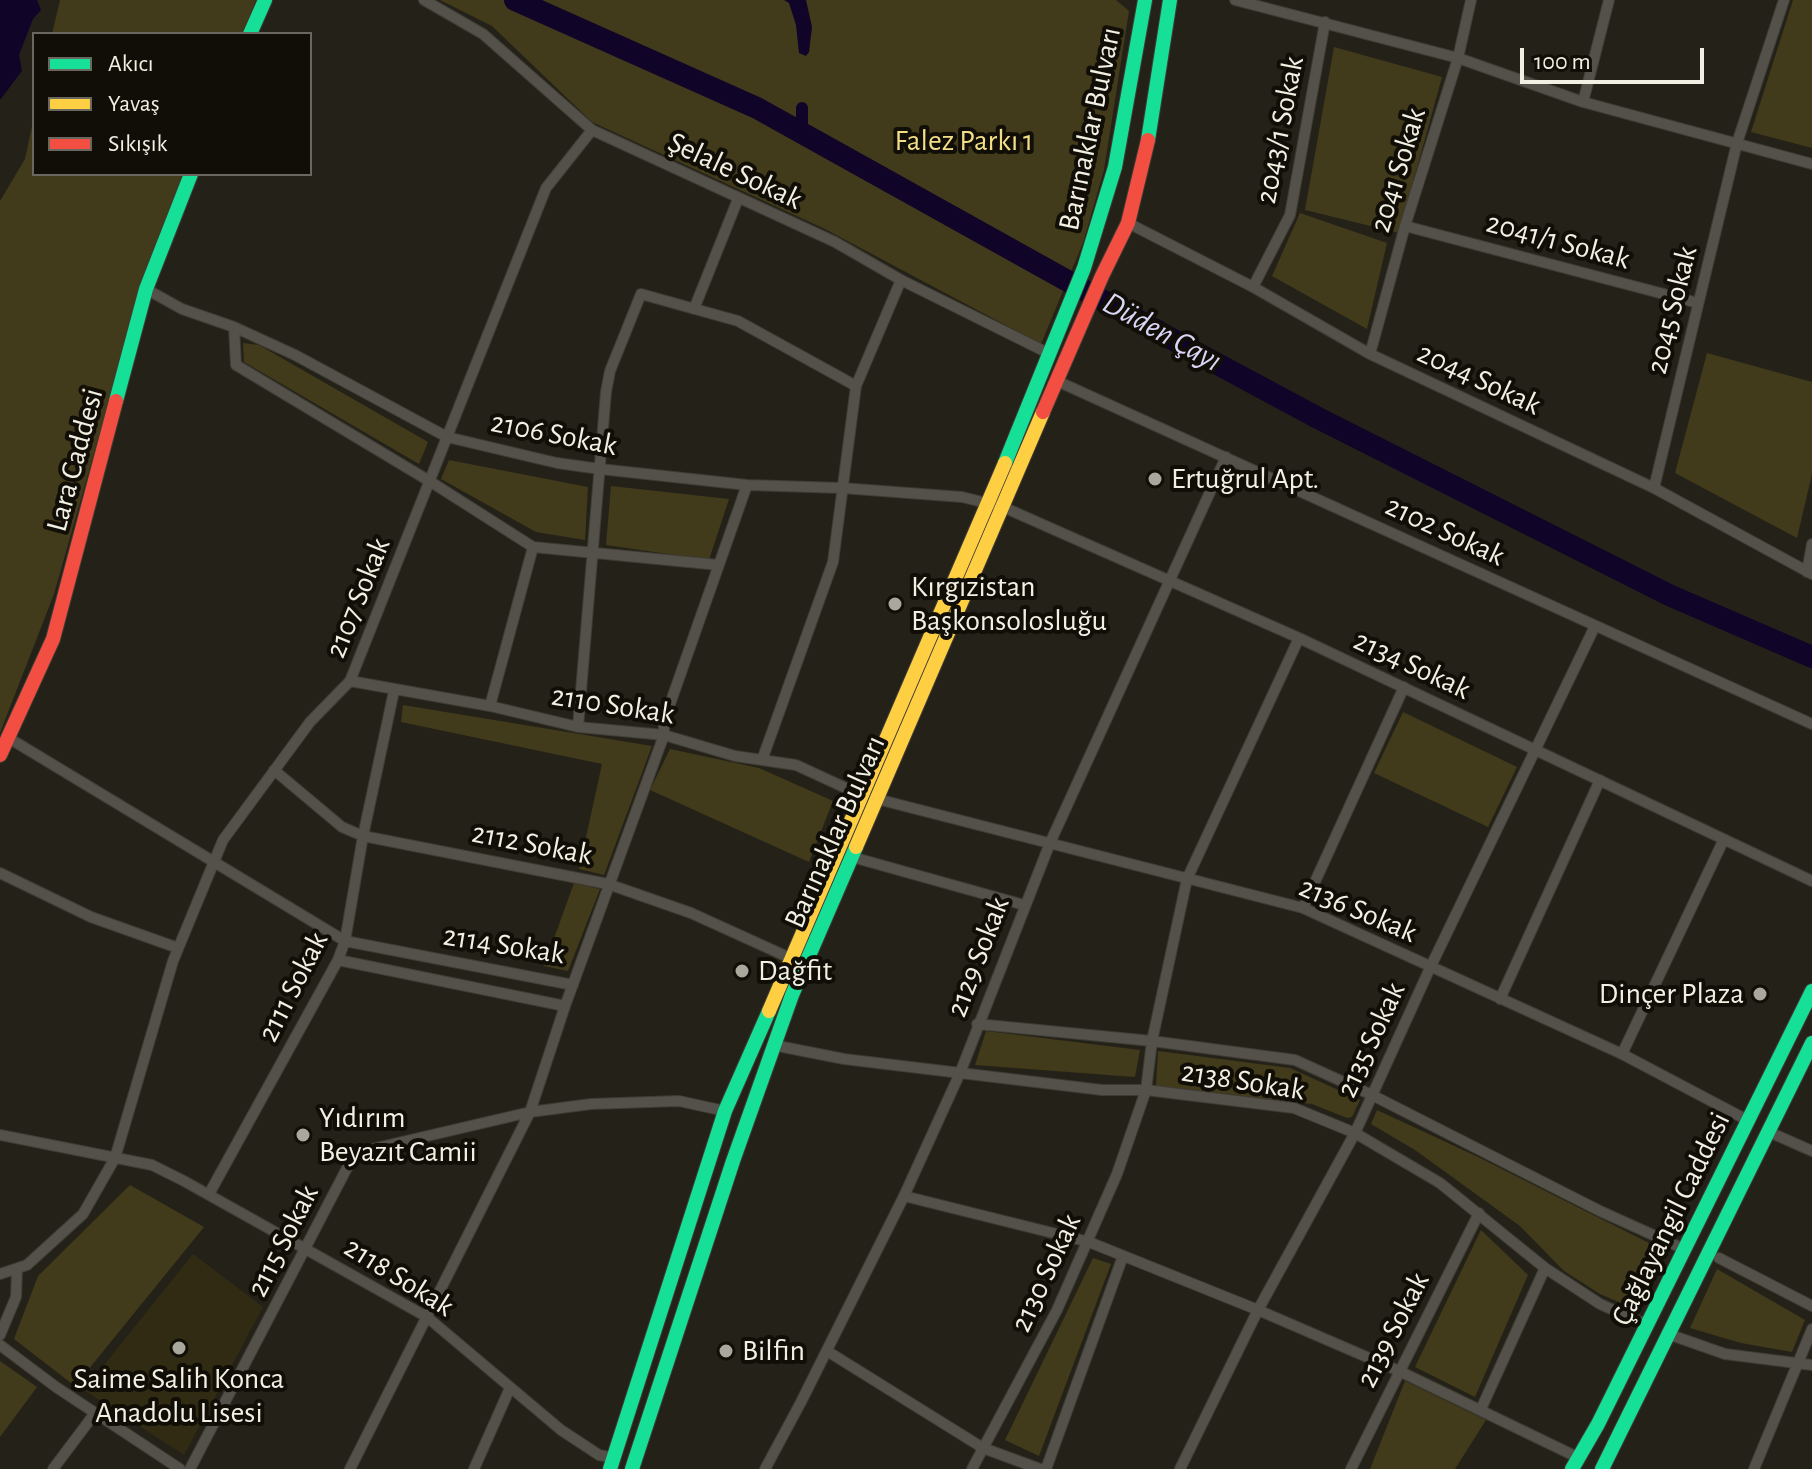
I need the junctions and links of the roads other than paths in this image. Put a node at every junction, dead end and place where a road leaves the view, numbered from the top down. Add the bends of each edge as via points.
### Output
1 (265, 0) edge
2 (424, 0) edge
3 (1145, 0) edge
4 (1170, 0) edge
5 (1235, 0) edge
6 (1471, 0) edge
7 (1609, 0) edge
8 (1784, 0) edge
9 (1325, 22) junction
10 (251, 32) edge
11 (1458, 58) junction
12 (1583, 102) junction
13 (592, 130) junction
14 (1737, 143) junction
15 (1812, 164) edge
16 (190, 176) edge
17 (738, 199) junction
18 (1128, 223) junction
19 (1405, 226) junction
20 (901, 280) junction
21 (1253, 287) junction
22 (146, 289) junction
23 (1698, 303) junction
24 (694, 309) junction
25 (234, 327) junction
26 (1048, 353) junction
27 (1370, 354) junction
28 (1057, 381) junction
29 (856, 386) junction
30 (447, 437) junction
31 (1226, 457) junction
32 (600, 469) junction
33 (431, 482) junction
34 (747, 485) junction
35 (842, 488) junction
36 (1654, 488) junction
37 (988, 502) junction
38 (1003, 507) junction
39 (1812, 544) edge
40 (533, 547) junction
41 (592, 554) junction
42 (719, 565) junction
43 (1810, 573) edge
44 (1169, 579) junction
45 (1595, 626) junction
46 (1299, 638) junction
47 (350, 681) junction
48 (1404, 687) junction
49 (394, 691) junction
50 (490, 706) junction
51 (1812, 724) edge
52 (578, 727) junction
53 (664, 735) junction
54 (7, 737) junction
55 (1534, 750) junction
56 (0, 755) edge
57 (762, 760) junction
58 (274, 770) junction
59 (1600, 780) junction
60 (861, 795) junction
61 (877, 799) junction
62 (363, 836) junction
63 (1724, 839) junction
64 (1050, 843) junction
65 (852, 857) junction
66 (214, 860) junction
67 (0, 873) edge
68 (1187, 879) junction
69 (1812, 881) edge
70 (608, 884) junction
71 (1024, 905) junction
72 (1303, 908) junction
73 (345, 941) junction
74 (178, 948) junction
75 (790, 958) junction
76 (338, 960) junction
77 (1430, 968) junction
78 (573, 985) junction
79 (1812, 991) edge
80 (1500, 999) junction
81 (565, 1006) junction
82 (977, 1024) junction
83 (1152, 1041) junction
84 (1812, 1043) edge
85 (773, 1045) junction
86 (1622, 1054) junction
87 (960, 1073) junction
88 (1146, 1090) junction
89 (1372, 1095) junction
90 (725, 1111) junction
91 (530, 1112) junction
92 (1749, 1121) junction
93 (1769, 1132) junction
94 (1355, 1133) junction
95 (0, 1135) edge
96 (1812, 1151) edge
97 (115, 1158) junction
98 (209, 1194) junction
99 (904, 1196) junction
100 (1479, 1213) junction
101 (1089, 1242) junction
102 (306, 1249) junction
103 (1684, 1249) junction
104 (1123, 1256) junction
105 (1719, 1258) dead end
106 (1545, 1268) junction
107 (17, 1269) junction
108 (0, 1274) edge
109 (1812, 1306) edge
110 (1258, 1310) junction
111 (427, 1317) junction
112 (1647, 1325) junction
113 (1812, 1329) edge
114 (1668, 1334) junction
115 (0, 1335) edge
116 (0, 1345) edge
117 (827, 1351) junction
118 (1796, 1365) junction
119 (1812, 1365) edge
120 (1399, 1371) junction
121 (510, 1388) junction
122 (1481, 1409) junction
123 (95, 1413) junction
124 (983, 1448) junction
125 (612, 1464) edge
126 (1576, 1464) edge
127 (1608, 1467) edge
128 (53, 1469) edge
129 (180, 1469) edge
130 (190, 1469) edge
131 (350, 1469) edge
132 (474, 1469) edge
133 (632, 1469) edge
134 (765, 1469) edge
135 (972, 1469) edge
136 (1040, 1469) edge
137 (1046, 1469) edge
138 (1180, 1469) edge
139 (1351, 1469) edge
140 (1754, 1469) edge

1 - 10 main road
2 - 13 street, Şelale Sokak via 483,34
3 - 26 main road, Barınaklar Bulvarı via 1115,167 1084,268
4 - 18 main road, Barınaklar Bulvarı via 1146,152
5 - 9 street
6 - 11 street, 2041 Sokak
7 - 12 street
8 - 14 street, 2045 Sokak
9 - 11 street
9 - 21 street, 2043/1 Sokak via 1290,215
11 - 12 street
11 - 19 street, 2041 Sokak
12 - 14 street
13 - 17 street, Şelale Sokak
13 - 30 street, 2107 Sokak via 546,188
14 - 15 street
14 - 23 street, 2045 Sokak
16 - 22 main road, Lara Caddesi
17 - 20 street, Şelale Sokak via 835,242
17 - 24 street
18 - 21 street, 2044 Sokak
18 - 28 main road, Barınaklar Bulvarı
19 - 23 street, 2041/1 Sokak
19 - 27 street, 2041 Sokak
20 - 26 street, Şelale Sokak
20 - 29 street
21 - 27 street, 2044 Sokak
22 - 25 street, 2106 Sokak via 182,309
22 - 54 main road, Lara Caddesi via 58,625
23 - 36 street, 2045 Sokak
24 - 29 street via 738,321
24 - 32 street via 641,294 610,371
25 - 30 street, 2106 Sokak
25 - 33 street via 236,365
26 - 37 main road, Barınaklar Bulvarı
27 - 36 street, 2044 Sokak
28 - 31 street, 2102 Sokak
28 - 38 main road, Barınaklar Bulvarı
29 - 35 street
30 - 32 street, 2106 Sokak
30 - 33 street, 2107 Sokak
31 - 44 street, 2129 Sokak
31 - 45 street, 2102 Sokak
32 - 34 street, 2106 Sokak
32 - 41 street
33 - 40 street
33 - 47 street, 2107 Sokak
34 - 35 street, 2106 Sokak
34 - 42 street, 2114 Sokak
35 - 37 street, 2106 Sokak
35 - 57 street via 833,562
36 - 43 street, 2044 Sokak
37 - 38 street, 2134 Sokak
37 - 60 main road, Barınaklar Bulvarı
38 - 44 street, 2134 Sokak
38 - 61 main road, Barınaklar Bulvarı
39 - 43 street
40 - 41 street
40 - 50 street
41 - 42 street
41 - 52 street
42 - 53 street, 2114 Sokak via 664,721
44 - 46 street, 2134 Sokak
44 - 64 street, 2129 Sokak
45 - 51 street, 2102 Sokak
45 - 55 street, 2135 Sokak
46 - 48 street, 2134 Sokak
46 - 68 street, 2130 Sokak
47 - 49 street, 2110 Sokak
47 - 58 street, 2107 Sokak
48 - 55 street, 2134 Sokak
48 - 72 street
49 - 50 street, 2110 Sokak
49 - 62 street, 2111 Sokak
50 - 52 street, 2110 Sokak
52 - 53 street, 2110 Sokak
53 - 57 street, 2110 Sokak
53 - 70 street, 2114 Sokak
54 - 56 main road, Lara Caddesi
54 - 66 street, 2114 Sokak
55 - 59 street, 2134 Sokak
55 - 77 street, 2135 Sokak
57 - 60 street, 2110 Sokak via 796,765
58 - 62 street, 2112 Sokak via 342,827
58 - 66 street, 2107 Sokak
59 - 63 street, 2134 Sokak
59 - 80 street
60 - 75 main road, Barınaklar Bulvarı
61 - 64 street, 2136 Sokak
61 - 65 main road, Barınaklar Bulvarı
62 - 70 street, 2112 Sokak
62 - 73 street, 2111 Sokak
63 - 69 street, 2134 Sokak
63 - 86 street
64 - 68 street, 2136 Sokak
64 - 71 street, 2129 Sokak
65 - 71 street
65 - 85 main road, Barınaklar Bulvarı
66 - 73 street, 2114 Sokak
66 - 74 street, 2107 Sokak
67 - 74 street via 91,917
68 - 72 street, 2136 Sokak
68 - 83 street, 2130 Sokak
70 - 75 street, 2112 Sokak via 691,913
70 - 78 street, 2114 Sokak
71 - 82 street, 2129 Sokak
72 - 77 street, 2136 Sokak
73 - 76 street, 2111 Sokak
73 - 78 street, 2114 Sokak
74 - 97 street, 2107 Sokak
75 - 90 main road, Barınaklar Bulvarı
76 - 81 street
76 - 98 street, 2111 Sokak
77 - 80 street, 2136 Sokak
77 - 89 street, 2135 Sokak
78 - 81 street
79 - 92 main road, Çağlayangil Caddesi
80 - 86 street, 2136 Sokak
81 - 91 street
82 - 83 street
82 - 87 street, 2129 Sokak
83 - 88 street, 2130 Sokak
83 - 89 street via 1295,1060
84 - 93 main road, Çağlayangil Caddesi
85 - 87 street, 2138 Sokak
85 - 133 main road, Barınaklar Bulvarı
86 - 92 street, 2136 Sokak
87 - 88 street, 2138 Sokak via 1102,1090
87 - 99 street, 2129 Sokak
88 - 94 street, 2138 Sokak via 1294,1108
88 - 101 street, 2130 Sokak
89 - 94 street, 2135 Sokak
89 - 103 street
90 - 91 street, 2115 Sokak via 679,1101
90 - 125 main road, Barınaklar Bulvarı
91 - 102 street, 2115 Sokak via 356,1155
91 - 111 street
92 - 103 main road, Çağlayangil Caddesi
93 - 96 street
93 - 114 main road, Çağlayangil Caddesi
94 - 100 street, 2138 Sokak via 1440,1183
94 - 110 street, 2135 Sokak
95 - 97 street, 2118 Sokak
97 - 98 street, 2118 Sokak via 152,1165
97 - 107 street, 2107 Sokak via 83,1214
98 - 102 street, 2118 Sokak
99 - 101 street
99 - 117 street, 2129 Sokak
100 - 106 street, 2138 Sokak
100 - 120 street, 2139 Sokak
101 - 104 street
101 - 124 street, 2130 Sokak
102 - 111 street, 2118 Sokak
102 - 130 street, 2115 Sokak
103 - 112 main road, Çağlayangil Caddesi
104 - 110 street
104 - 137 street
105 - 109 street
106 - 112 street, 2138 Sokak via 1600,1304
106 - 122 street
107 - 108 street, 2107 Sokak
107 - 115 street via 16,1297
110 - 120 street
110 - 138 street, 2135 Sokak
111 - 121 street, 2118 Sokak
111 - 131 street
112 - 126 main road, Çağlayangil Caddesi
113 - 118 street
114 - 118 street via 1725,1354
114 - 127 main road, Çağlayangil Caddesi
116 - 123 street
117 - 124 street
117 - 134 street, 2129 Sokak
118 - 119 street
118 - 140 street
120 - 122 street
120 - 139 street, 2139 Sokak
121 - 125 street, 2118 Sokak
121 - 132 street
122 - 126 street
123 - 128 street
123 - 129 street
124 - 135 street, 2130 Sokak
124 - 136 street

